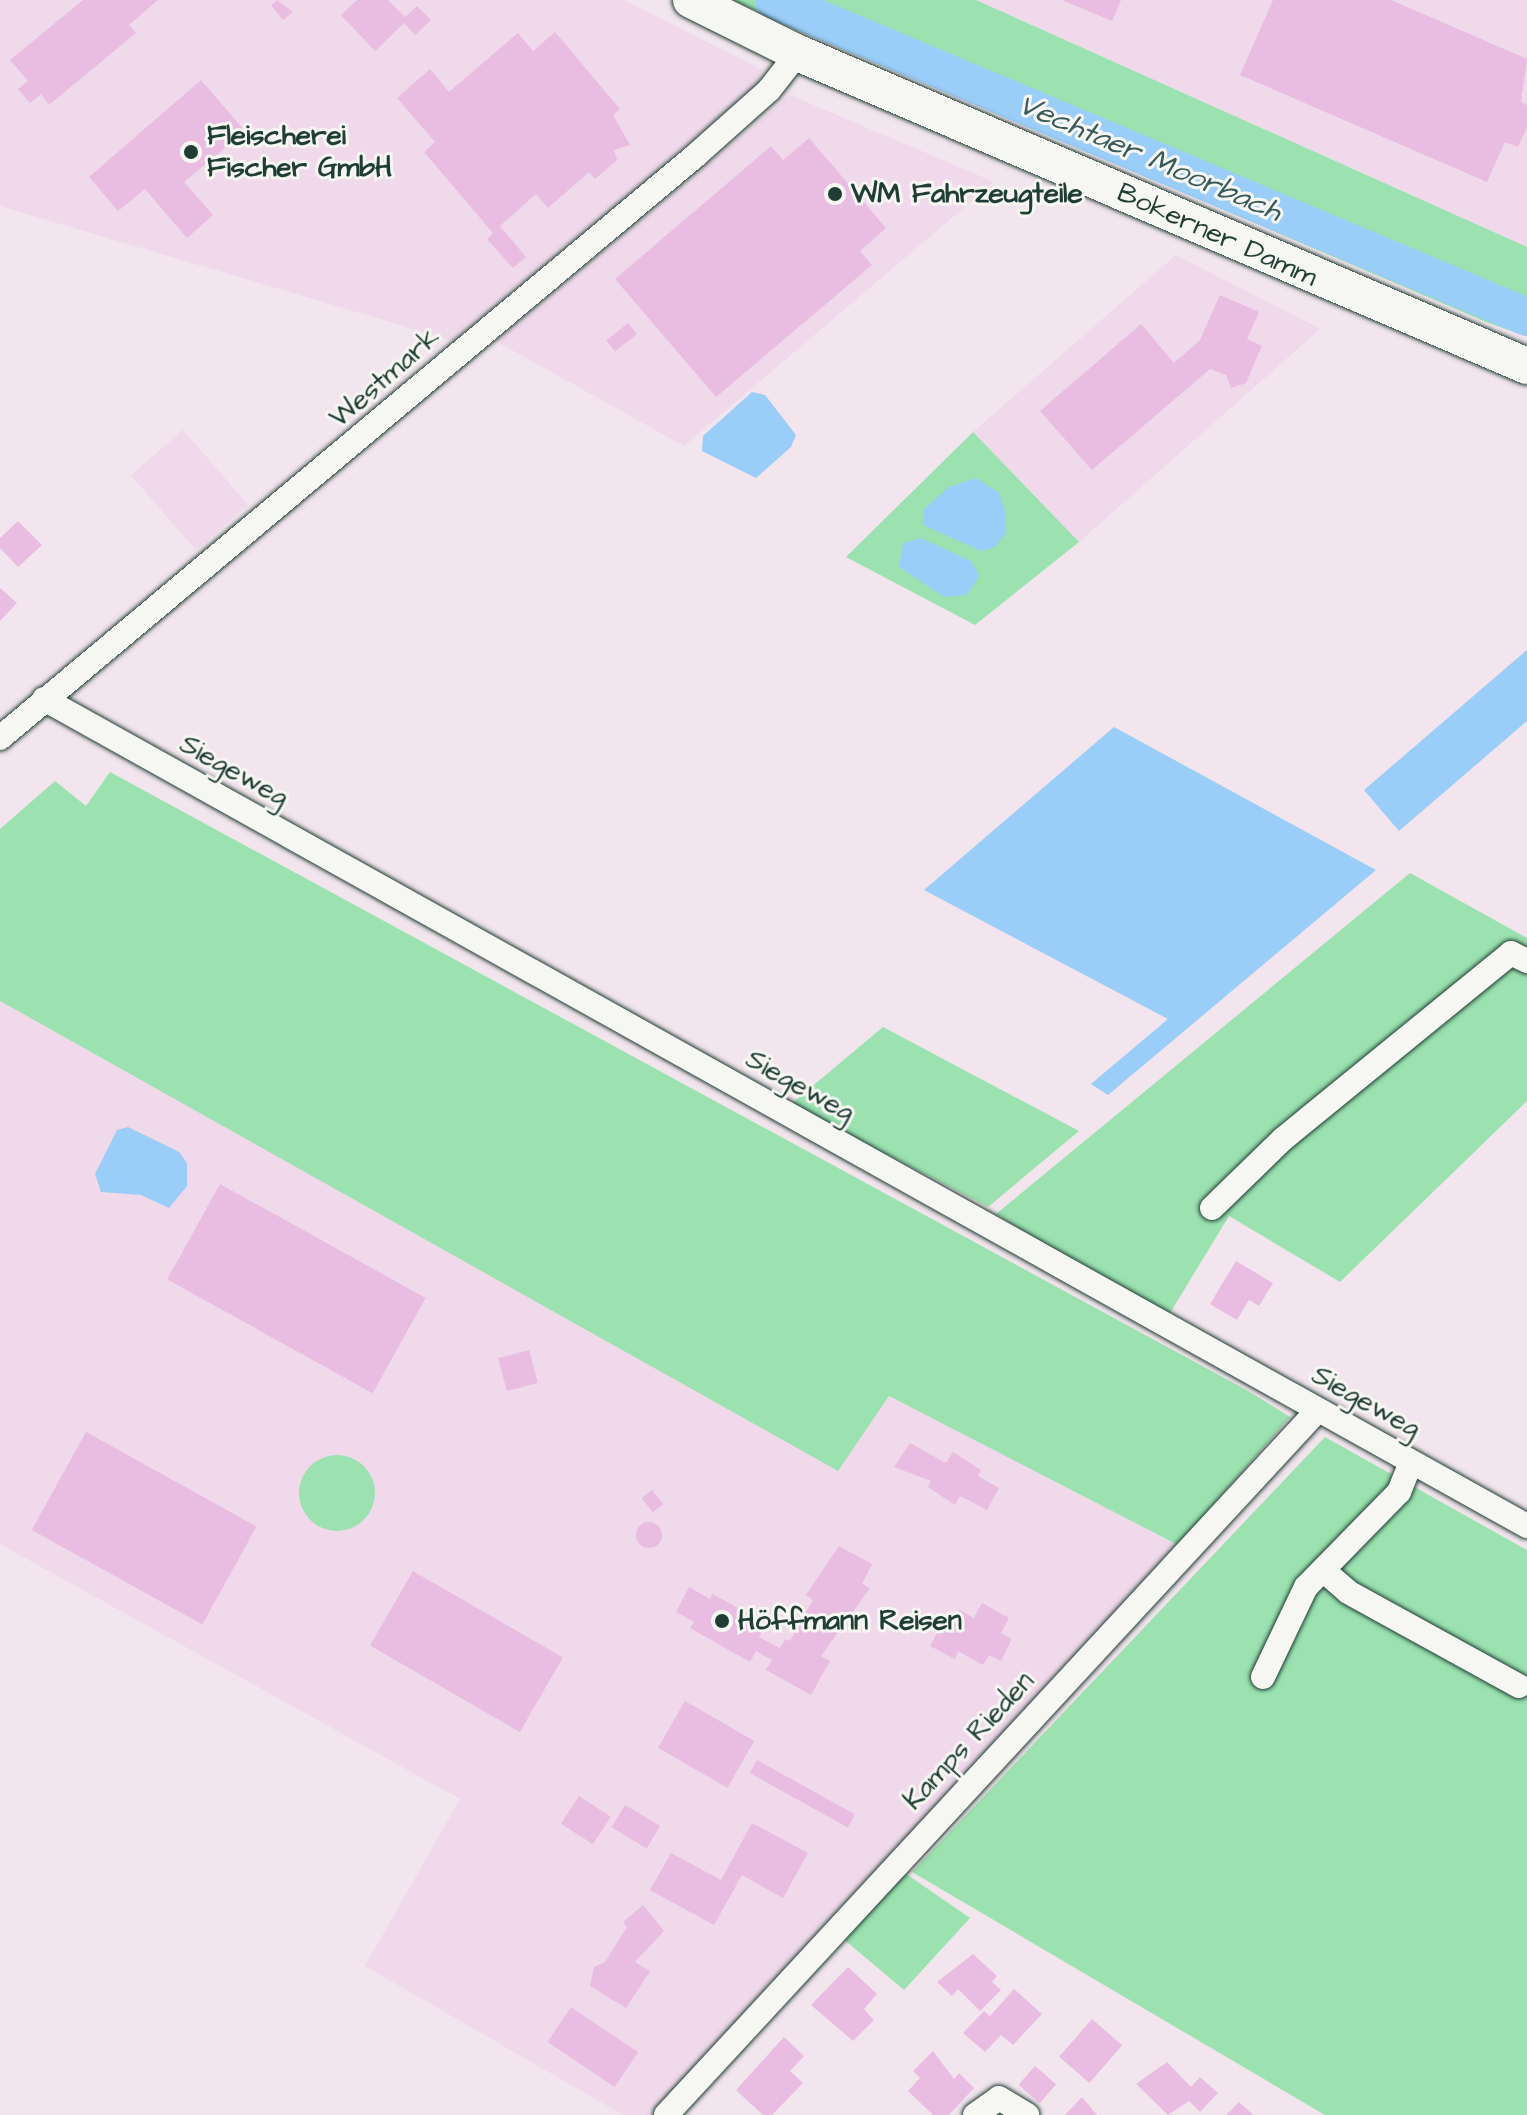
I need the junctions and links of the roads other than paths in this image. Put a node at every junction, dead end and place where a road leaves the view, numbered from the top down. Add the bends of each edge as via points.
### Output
1 (691, 0) edge
2 (798, 53) junction
3 (1527, 366) edge
4 (44, 699) junction
5 (0, 738) edge
6 (1527, 961) edge
7 (1212, 1208) dead end
8 (1318, 1410) junction
9 (1411, 1462) junction
10 (1527, 1526) edge
11 (1323, 1570) junction
12 (1263, 1677) dead end
13 (1519, 1686) dead end
14 (666, 2115) edge
15 (975, 2115) edge
16 (1027, 2115) edge

1 - 2 main road, Bokerner Damm
2 - 3 main road, Bokerner Damm
2 - 4 street, Westmark via 769,90 695,156
4 - 5 street, Westmark
4 - 8 street, Siegeweg
6 - 7 street via 1511,953 1283,1139
8 - 9 street, Siegeweg
8 - 14 street, Kamps Rieden
9 - 10 street, Siegeweg
9 - 11 street via 1399,1492
11 - 12 street via 1306,1587
11 - 13 street via 1348,1592
15 - 16 street via 999,2098

